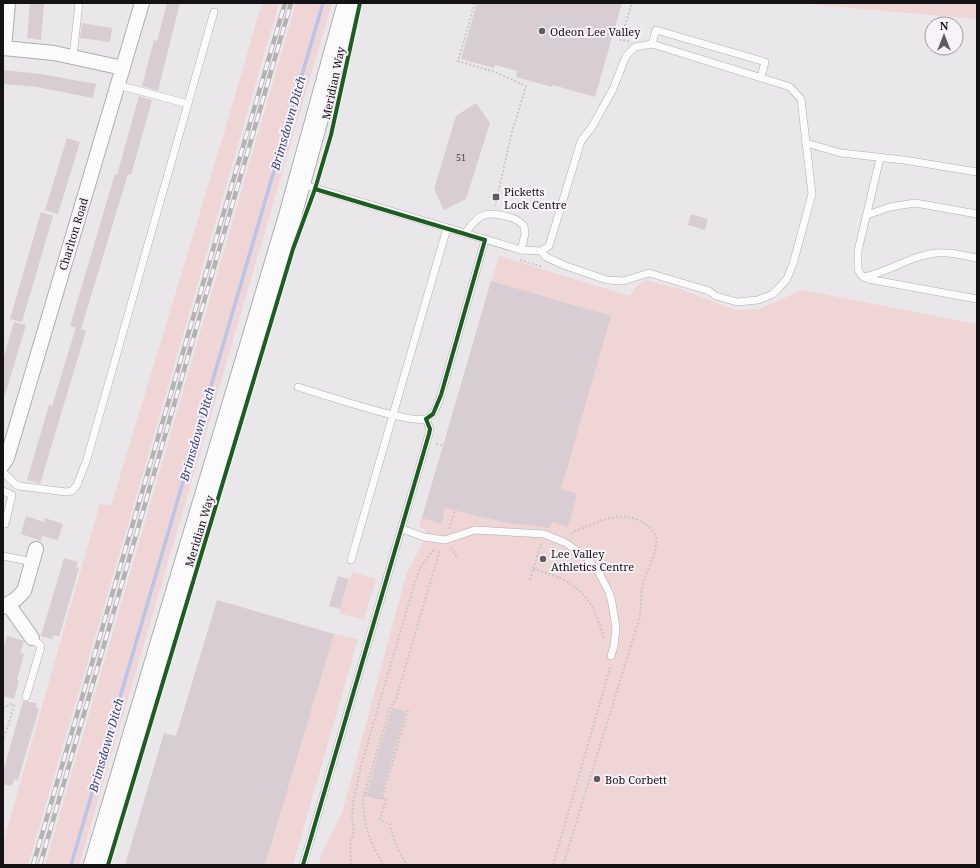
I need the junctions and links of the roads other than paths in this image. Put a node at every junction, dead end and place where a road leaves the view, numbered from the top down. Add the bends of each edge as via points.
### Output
1 (8, 3) edge
2 (79, 3) edge
3 (142, 3) edge
4 (348, 3) edge
5 (214, 12) dead end
6 (652, 44) junction
7 (3, 48) edge
8 (73, 57) junction
9 (123, 68) junction
10 (761, 77) junction
11 (118, 84) junction
12 (188, 104) junction
13 (806, 143) junction
14 (880, 158) junction
15 (977, 172) edge
16 (299, 183) junction
17 (977, 214) edge
18 (867, 215) junction
19 (447, 228) junction
20 (465, 233) junction
21 (486, 240) junction
22 (521, 250) junction
23 (541, 251) junction
24 (977, 258) edge
25 (864, 277) junction
26 (977, 299) edge
27 (298, 387) dead end
28 (393, 415) junction
29 (426, 419) junction
30 (3, 464) edge
31 (3, 472) edge
32 (3, 491) edge
33 (5, 524) dead end
34 (402, 529) junction
35 (3, 556) edge
36 (35, 556) joint
37 (351, 560) dead end
38 (6, 606) edge
39 (32, 638) joint
40 (611, 656) road end
41 (26, 697) road end
42 (95, 865) edge
43 (303, 865) edge

1 - 7 street
2 - 8 lane
3 - 9 street, Charlton Road
4 - 16 main road, Meridian Way
5 - 12 lane
6 - 10 lane
6 - 10 lane via 656,30 765,62
6 - 23 lane via 635,47 626,56 610,95 581,141 549,246
7 - 8 street
8 - 9 street
9 - 11 street, Charlton Road
10 - 13 lane via 790,87 801,98
11 - 12 lane
11 - 30 street, Charlton Road
12 - 31 lane via 87,459 77,485 72,491 66,492 20,486
13 - 14 lane
13 - 23 lane via 812,194 793,264 787,279 773,294 758,300 737,302 649,273 623,281 608,280 566,266 546,257
14 - 15 lane
14 - 18 lane
16 - 19 lane
16 - 42 main road, Meridian Way
17 - 18 lane via 915,203 890,207
18 - 25 lane via 858,251 858,269
19 - 20 lane
19 - 28 lane
20 - 21 lane
20 - 22 lane via 484,214 494,213 518,220 524,226
21 - 22 lane
21 - 29 lane via 441,395 433,414
22 - 23 lane
24 - 25 lane via 949,253 926,255
25 - 26 lane
27 - 28 lane
28 - 29 lane
28 - 37 lane
29 - 34 lane via 430,429
32 - 33 lane via 10,493 12,498
34 - 40 lane via 424,537 445,540 475,530 544,534 576,549 598,571 609,592 616,628
34 - 43 lane
35 - 36 lane
36 - 38 street via 24,591
38 - 39 street
39 - 41 lane via 41,647

